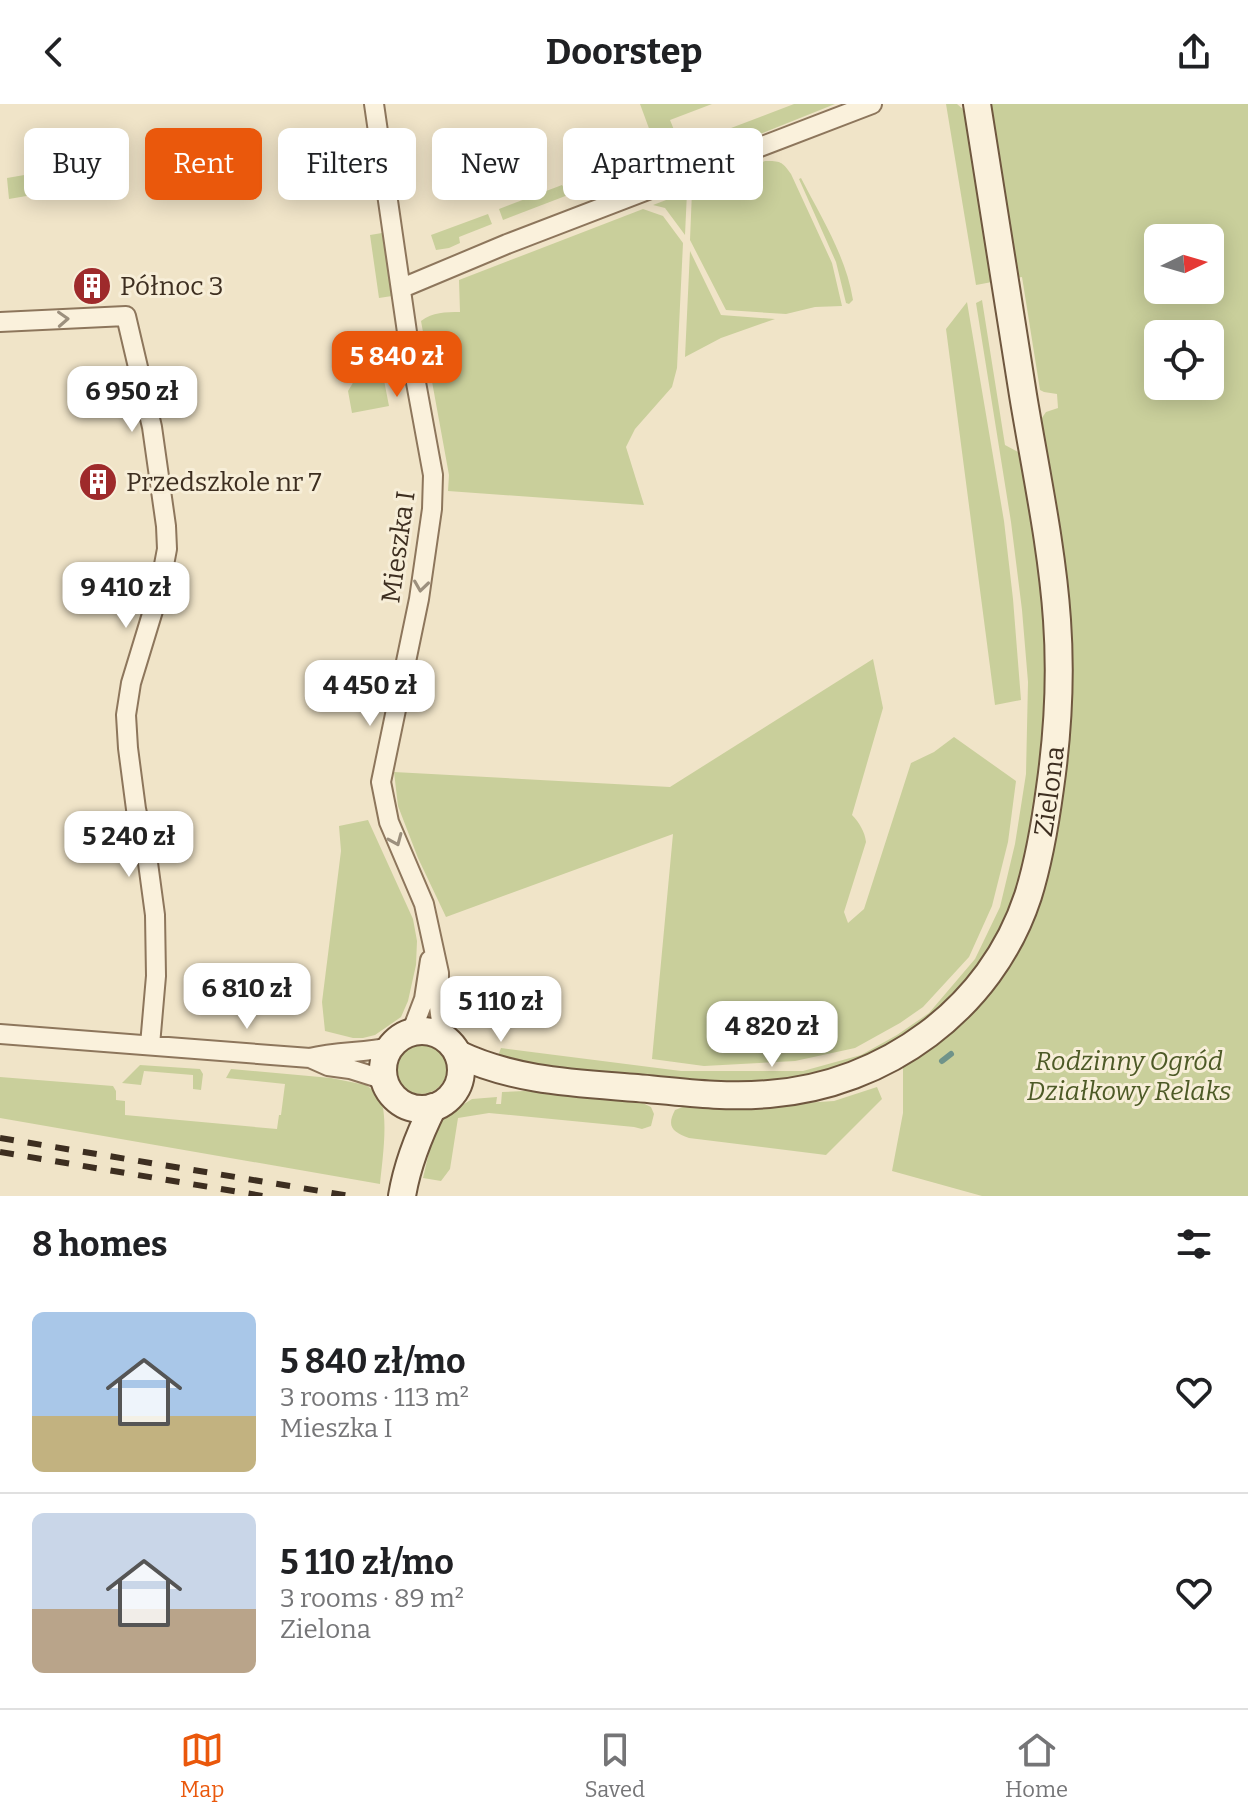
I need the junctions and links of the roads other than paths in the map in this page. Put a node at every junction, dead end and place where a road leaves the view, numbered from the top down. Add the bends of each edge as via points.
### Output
1 (374, 104) edge
2 (872, 104) edge
3 (977, 104) edge
4 (402, 288) junction
5 (0, 322) edge
6 (431, 941) junction
7 (0, 1034) edge
8 (401, 1040) junction
9 (150, 1045) junction
10 (450, 1046) junction
11 (310, 1058) junction
12 (528, 1078) junction
13 (385, 1080) junction
14 (455, 1091) junction
15 (400, 1102) junction
16 (433, 1107) junction
17 (403, 1188) edge

1 - 4 street, Mieszka I
2 - 4 street
3 - 12 main road, Zielona via 1053,579 1059,660 1045,826 1029,894 1013,932 978,986 932,1032 892,1058 838,1081 735,1096
4 -> 6 street, Mieszka I via 433,475 432,509 381,782 389,822 424,904
5 -> 9 street via 126,316 152,427 166,526 165,561 126,715 155,915
6 - 8 street, Mieszka I via 424,999
6 - 10 street, Mieszka I
7 - 9 street
8 - 10 main road via 428,1032
8 - 11 street via 365,1052
8 - 13 main road via 384,1066
9 - 11 street
10 - 12 main road, Zielona via 474,1062
10 - 14 main road via 461,1070
11 - 13 street
12 - 14 main road, Zielona
13 - 15 main road
14 - 16 main road
15 - 16 main road via 419,1109
15 - 17 main road
16 - 17 main road

